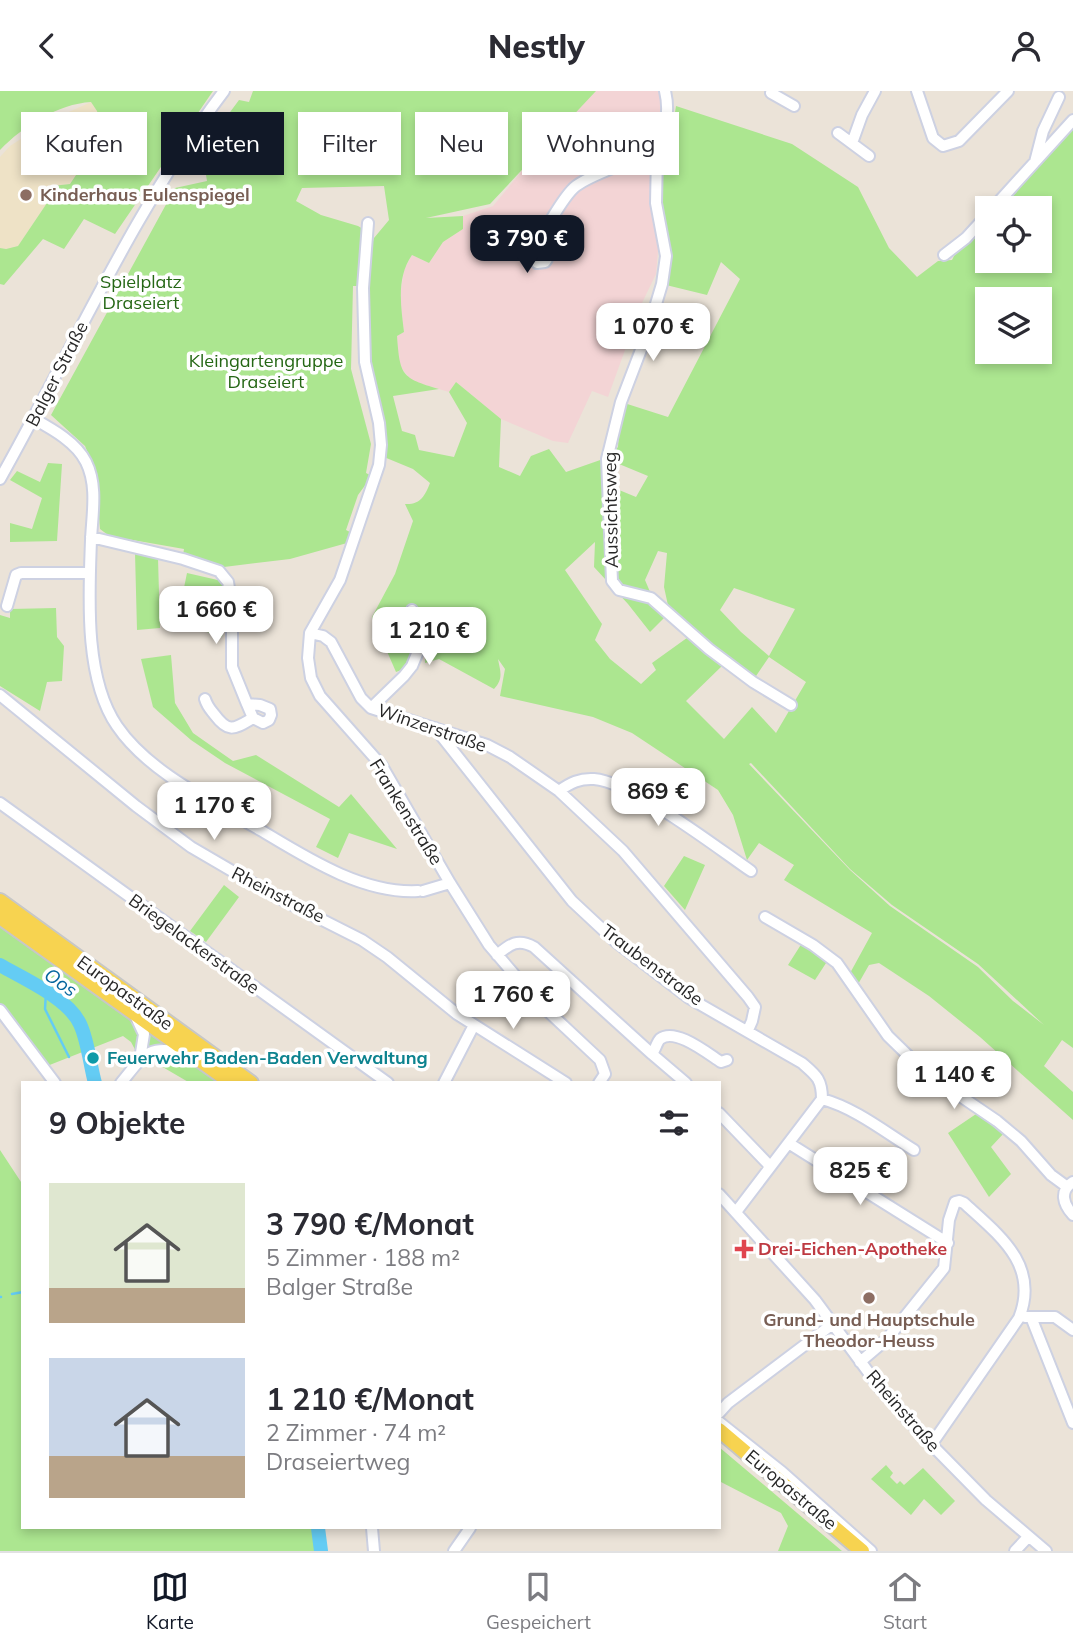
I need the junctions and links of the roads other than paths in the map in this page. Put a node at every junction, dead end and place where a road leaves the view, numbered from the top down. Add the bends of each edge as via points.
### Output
1 (223, 91) edge
2 (665, 91) edge
3 (875, 91) edge
4 (917, 91) edge
5 (1008, 91) edge
6 (771, 93) dead end
7 (1059, 97) dead end
8 (791, 100) edge
9 (666, 112) edge
10 (1073, 120) edge
11 (838, 133) dead end
12 (852, 143) junction
13 (869, 156) dead end
14 (1035, 162) junction
15 (593, 175) edge
16 (657, 175) edge
17 (1004, 196) edge
18 (368, 223) dead end
19 (975, 228) edge
20 (544, 235) dead end
21 (944, 255) dead end
22 (34, 419) junction
23 (0, 479) edge
24 (91, 537) junction
25 (90, 573) junction
26 (7, 606) dead end
27 (412, 610) dead end
28 (310, 633) junction
29 (0, 695) edge
30 (205, 699) dead end
31 (247, 704) junction
32 (790, 705) dead end
33 (371, 708) junction
34 (253, 718) junction
35 (435, 728) junction
36 (559, 791) junction
37 (0, 803) edge
38 (751, 871) dead end
39 (450, 883) junction
40 (0, 901) edge
41 (0, 917) edge
42 (765, 917) dead end
43 (497, 955) junction
44 (0, 1010) edge
45 (132, 1011) junction
46 (474, 1025) junction
47 (748, 1030) junction
48 (191, 1054) junction
49 (652, 1054) junction
50 (141, 1059) junction
51 (727, 1060) dead end
52 (53, 1081) edge
53 (123, 1081) edge
54 (229, 1081) edge
55 (248, 1081) edge
56 (385, 1081) edge
57 (445, 1081) edge
58 (563, 1081) edge
59 (600, 1081) edge
60 (684, 1081) edge
61 (822, 1099) junction
62 (721, 1114) edge
63 (790, 1144) junction
64 (914, 1150) dead end
65 (770, 1166) junction
66 (1070, 1184) edge
67 (721, 1195) edge
68 (736, 1212) junction
69 (1073, 1215) edge
70 (948, 1243) junction
71 (1031, 1317) junction
72 (1019, 1318) junction
73 (834, 1324) junction
74 (1073, 1330) edge
75 (860, 1361) junction
76 (721, 1411) edge
77 (1073, 1423) edge
78 (721, 1424) edge
79 (721, 1432) edge
80 (721, 1443) edge
81 (931, 1445) junction
82 (372, 1529) edge
83 (469, 1529) edge
84 (1028, 1537) junction
85 (376, 1550) edge
86 (454, 1551) edge
87 (848, 1551) edge
88 (862, 1551) edge
89 (871, 1551) edge
90 (1016, 1551) edge
91 (1046, 1551) edge

1 - 22 street, Balger Straße via 158,186
2 - 9 street, Aussichtsweg
3 - 12 street
4 - 5 street via 933,138 946,146 959,141
6 - 8 street
7 - 14 street
10 - 14 street
11 - 12 street
12 - 13 street
14 - 17 street
15 - 20 street via 573,188
16 - 32 street, Aussichtsweg via 656,203 666,256 662,284 621,402 607,459 612,581 619,590 652,598 709,649
18 - 28 street, Frankenstraße via 363,288 365,362 379,423 379,465 340,580
19 - 21 street
22 - 23 street, Balger Straße
22 - 24 street via 55,431 85,459 94,503
24 - 25 street
24 - 31 street via 219,571 228,582 232,606 232,667
25 - 26 street via 21,573 16,575
25 - 39 street via 100,690 131,743 157,766 341,874 394,890 421,891
27 - 33 street via 426,632 412,666
28 - 33 street, Winzerstraße via 331,642
28 - 39 street, Frankenstraße via 311,678 320,696 382,766
29 - 46 street, Rheinstraße via 191,847 362,940
30 - 34 street via 227,728
31 - 34 street
31 - 34 street via 270,709 269,720 263,723
33 - 35 street, Winzerstraße
35 - 36 street, Winzerstraße via 487,745
35 - 47 street, Traubenstraße via 572,901 678,990
36 - 38 street via 580,779 613,783
36 - 47 street, Winzerstraße via 623,851 748,997 755,1007
37 - 56 street, Briegelackerstraße
39 - 43 street, Frankenstraße
40 - 55 main road, Europastraße
41 - 45 main road, Europastraße
42 - 66 street via 837,963 888,1036 925,1072 997,1121 1051,1175
43 - 49 street via 515,942 534,947
43 - 59 street, Frankenstraße via 537,1001 600,1060 605,1074
44 - 52 street
45 - 48 main road, Europastraße
45 - 50 street via 144,1034
46 - 57 street
46 - 58 street, Rheinstraße
47 - 61 street, Traubenstraße via 815,1074 822,1086
48 - 50 street via 160,1049
48 - 54 main road, Europastraße
49 - 51 street via 659,1040 669,1035 679,1036 721,1062
49 - 60 street
50 - 53 street
61 - 63 street
61 - 64 street via 866,1119
62 - 65 street
63 - 65 street
63 - 70 street
65 - 68 street
66 - 69 street via 1063,1198
67 - 68 street, Rheinstraße
68 - 73 street, Rheinstraße
70 - 72 street via 949,1220 959,1201 1009,1245 1026,1296
70 - 75 street via 944,1268 887,1339
71 - 72 street
71 - 74 street via 1055,1317
71 - 77 street
72 - 81 street
73 - 75 street, Rheinstraße
73 - 76 street
75 - 81 street, Rheinstraße
78 - 89 street
79 - 88 main road, Europastraße
80 - 87 main road, Europastraße
81 - 84 street, Rheinstraße
82 - 85 street
83 - 86 street
84 - 90 street
84 - 91 street, Rheinstraße

